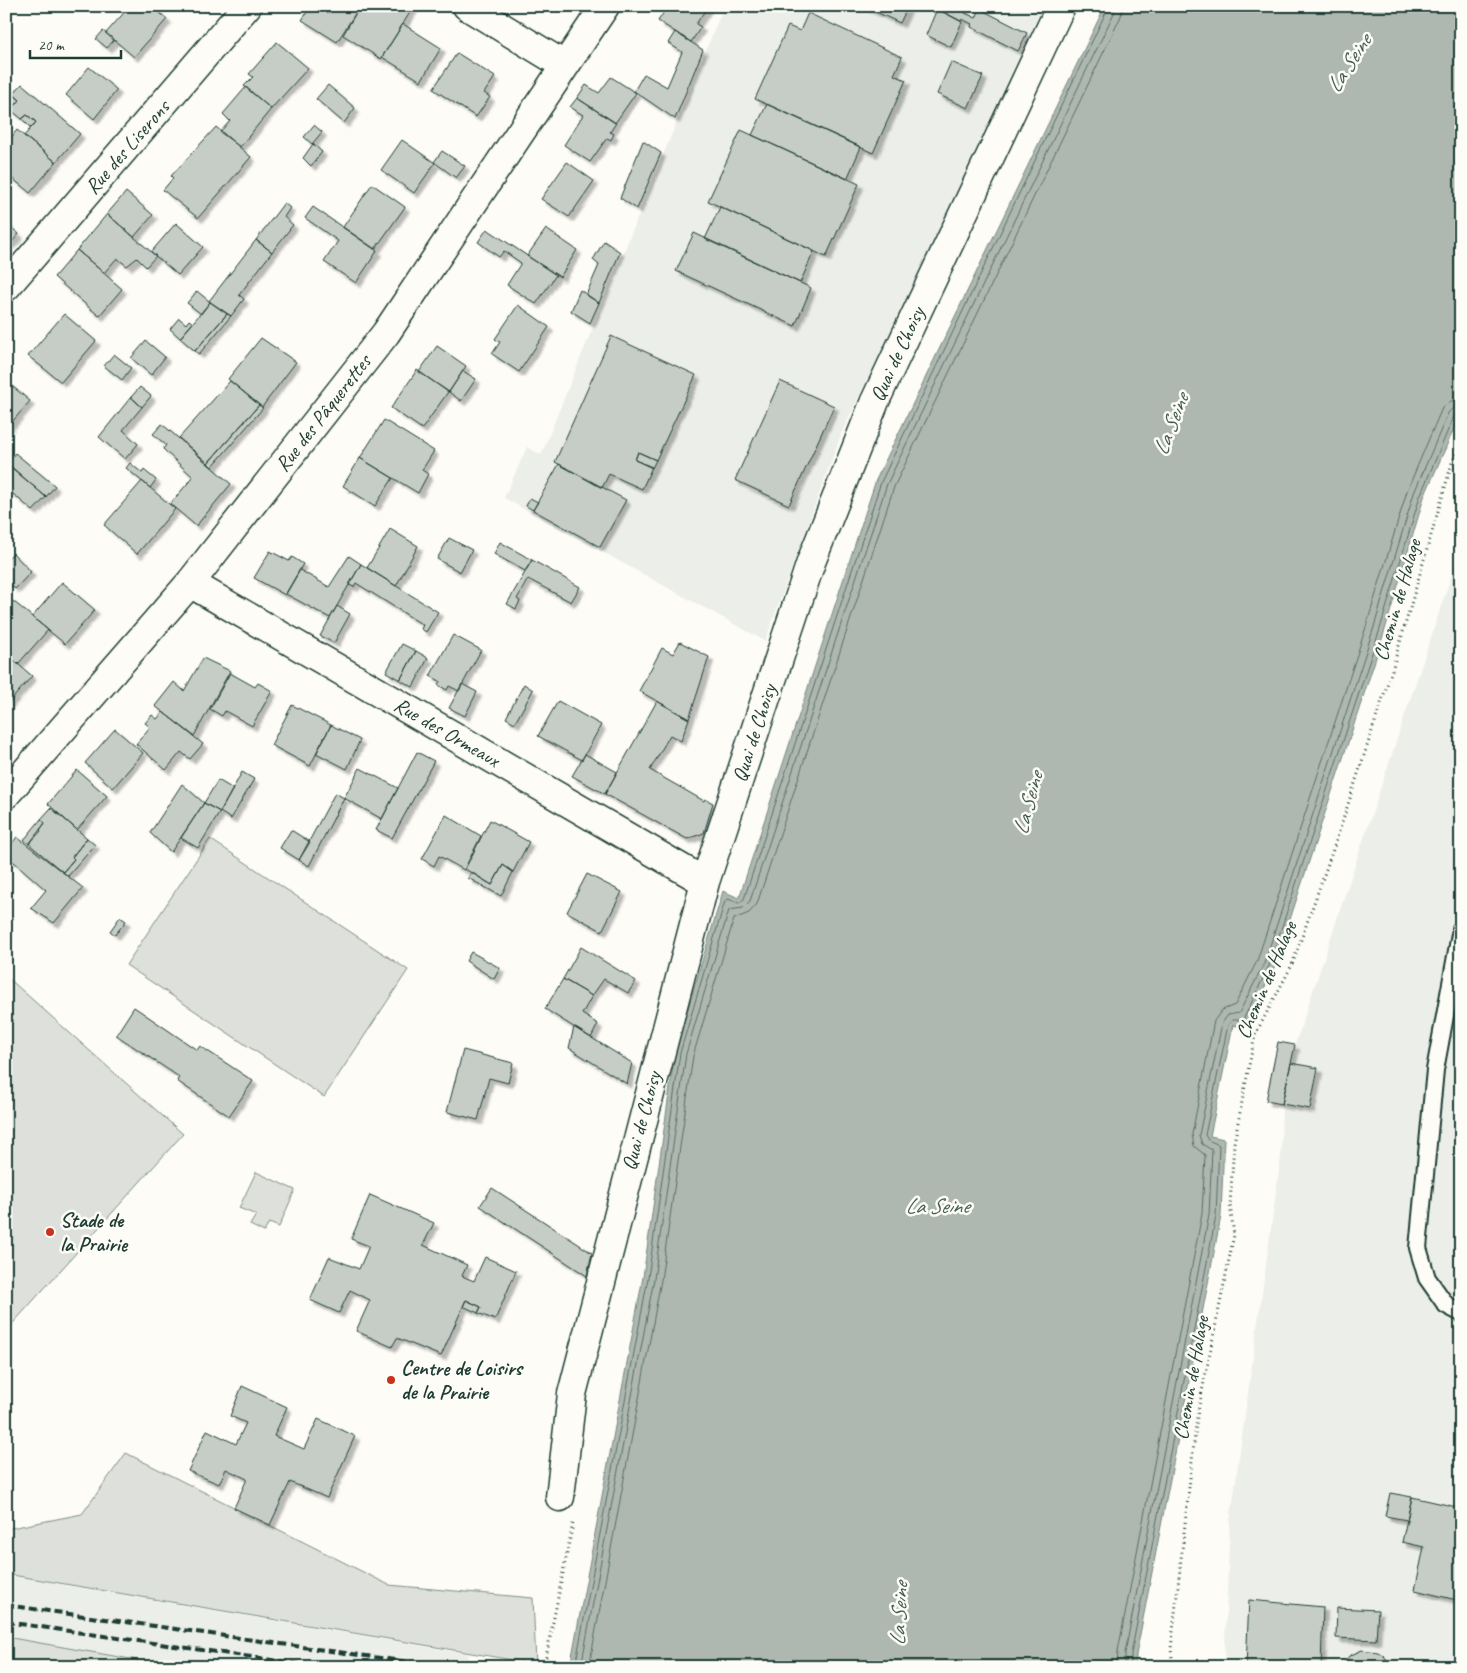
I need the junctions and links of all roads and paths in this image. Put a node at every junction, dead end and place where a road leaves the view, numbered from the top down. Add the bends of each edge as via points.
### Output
1 (247, 6) edge
2 (467, 6) edge
3 (605, 6) edge
4 (1062, 6) edge
5 (564, 65) junction
6 (6, 287) edge
7 (1461, 442) edge
8 (190, 582) junction
9 (6, 794) edge
10 (704, 882) junction
11 (1461, 929) edge
12 (1461, 1313) edge
13 (560, 1496) dead end
14 (569, 1544) dead end
15 (544, 1667) edge
16 (1173, 1667) edge

1 - 6 street, Rue des Liserons
2 - 5 street
3 - 5 street, Rue des Pâquerettes
4 - 10 street, Quai de Choisy via 874,401 811,562
5 - 8 street, Rue des Pâquerettes via 386,333
7 - 16 path, Chemin de Halage via 1335,844 1292,965 1255,1035 1234,1143 1230,1205 1234,1235 1197,1416 1171,1649
8 - 9 street, Rue des Pâquerettes
8 - 10 street, Rue des Ormeaux
10 - 13 street, Quai de Choisy via 572,1394
11 - 12 lane via 1435,1070 1418,1248 1427,1278 1446,1305
14 - 15 path

